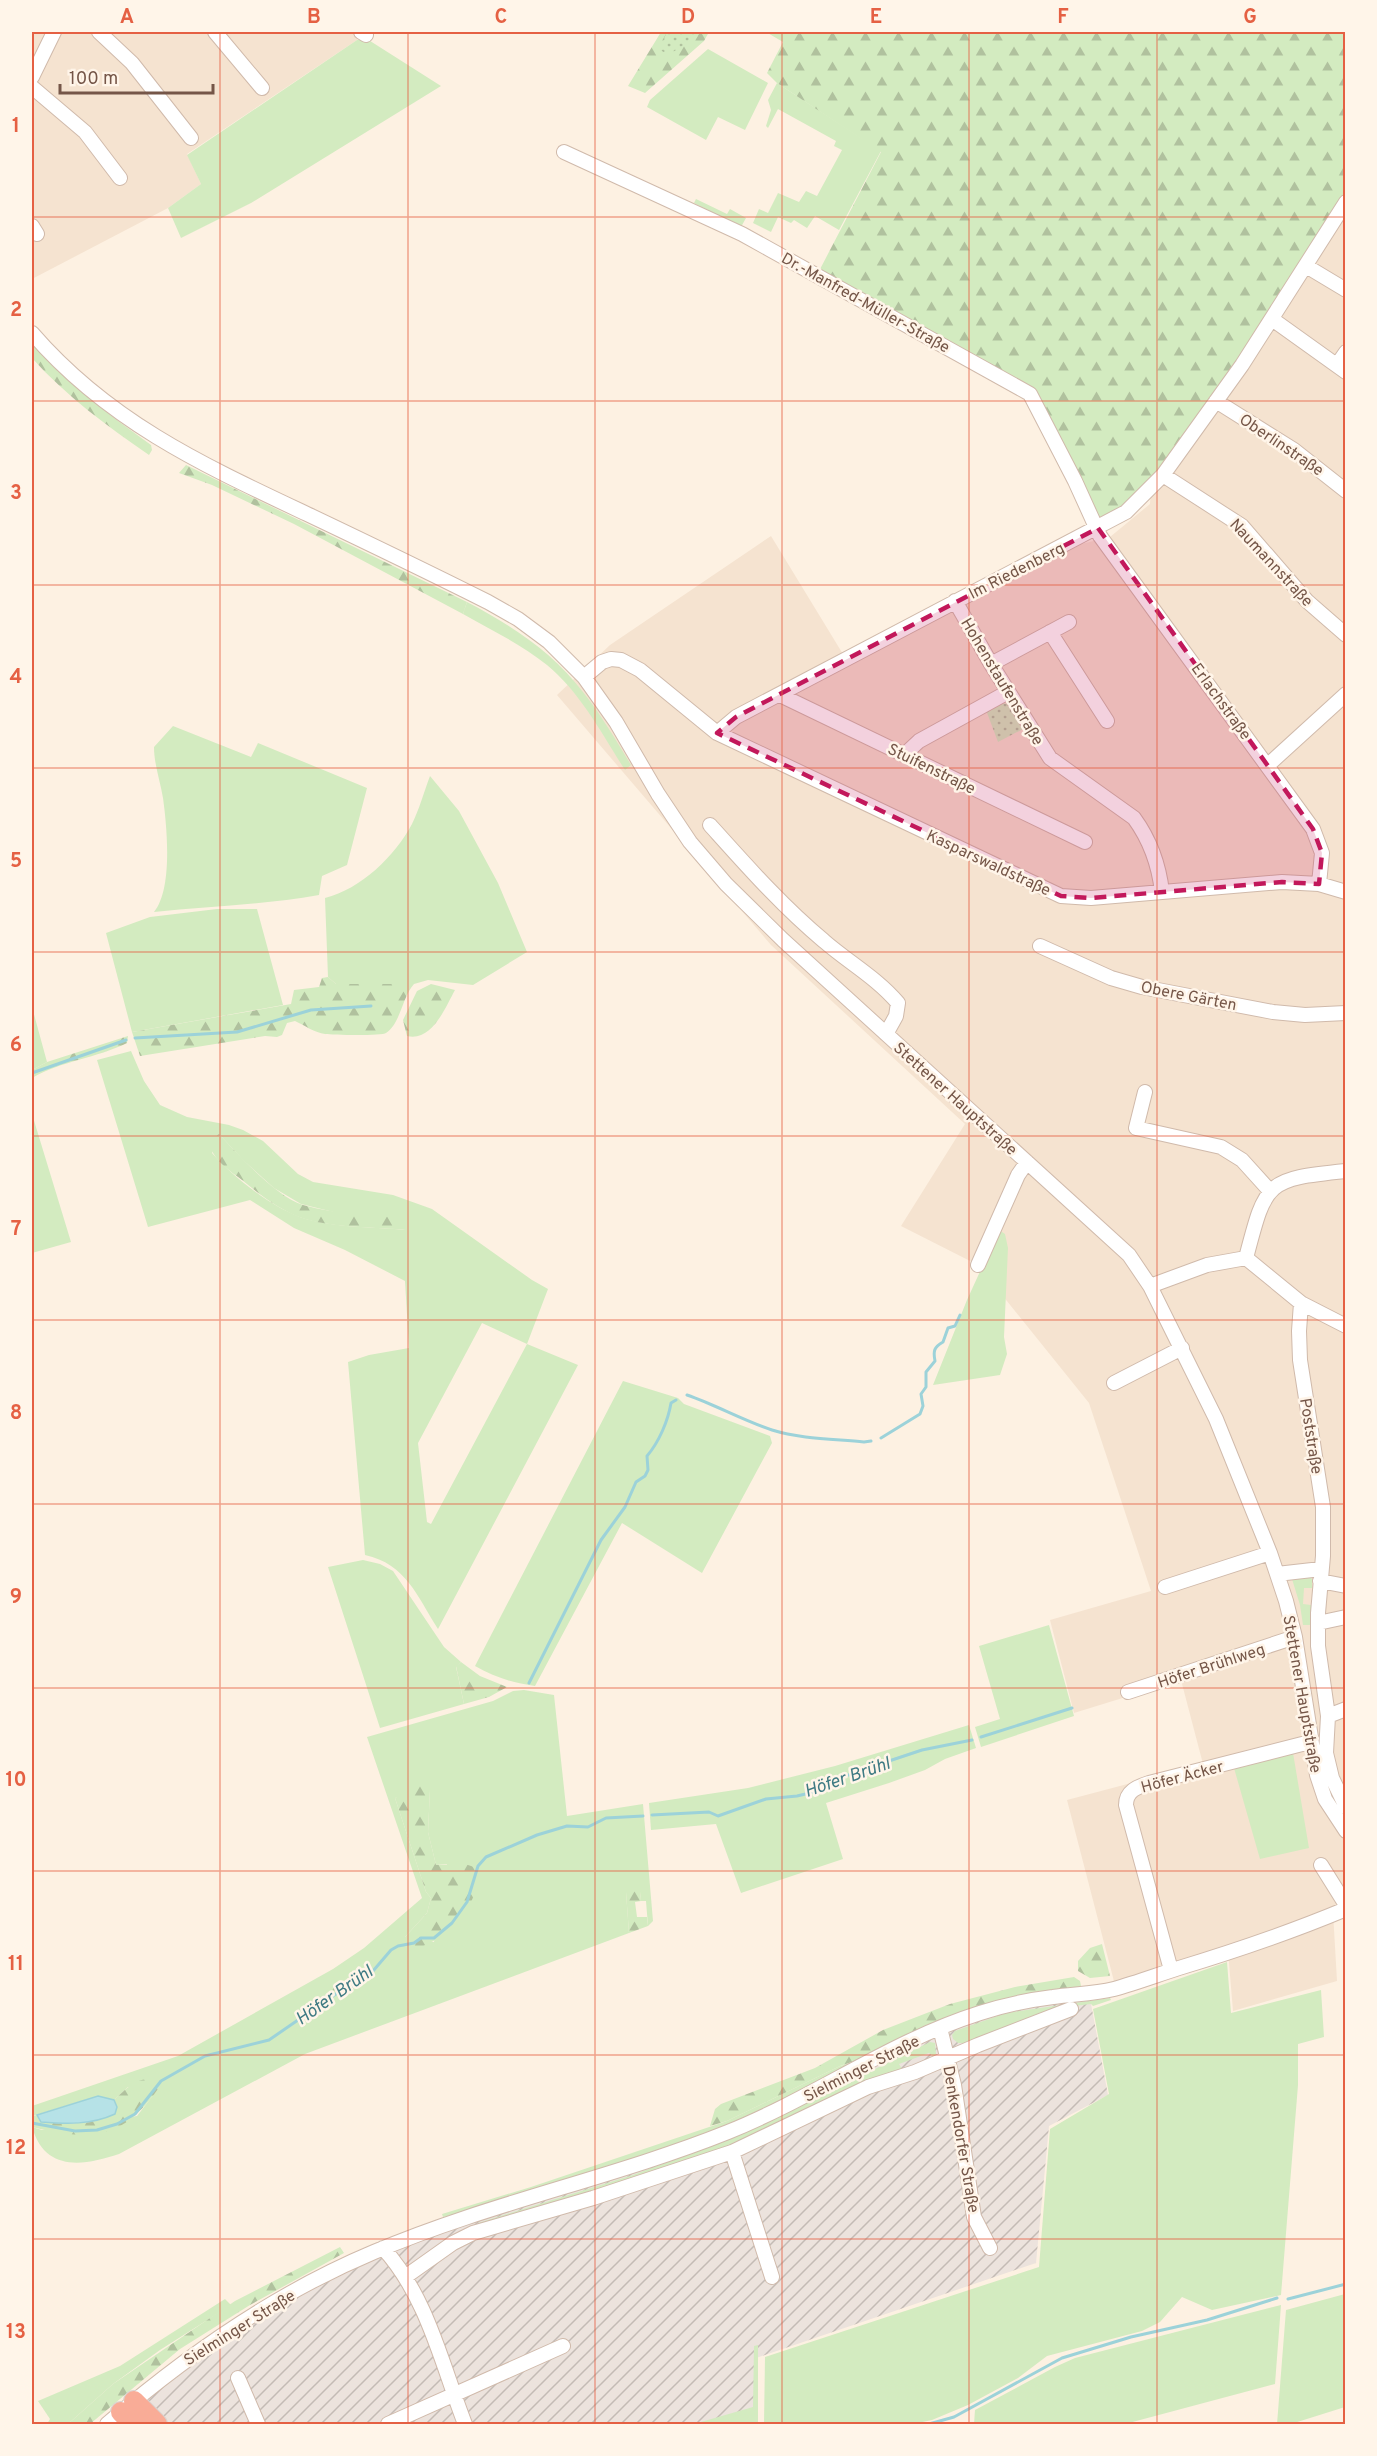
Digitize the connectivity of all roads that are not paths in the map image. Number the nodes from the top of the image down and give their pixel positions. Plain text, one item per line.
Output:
1 (54, 32) edge
2 (99, 32) edge
3 (215, 32) edge
4 (32, 77) edge
5 (32, 87) edge
6 (262, 88) dead end
7 (191, 138) dead end
8 (564, 152) dead end
9 (120, 178) dead end
10 (1346, 202) edge
11 (1306, 266) junction
12 (1346, 290) edge
13 (1272, 320) junction
14 (32, 333) edge
15 (1346, 352) edge
16 (1341, 368) edge
17 (1216, 401) junction
18 (1163, 475) junction
19 (1346, 491) edge
20 (1098, 528) junction
21 (955, 601) junction
22 (1069, 622) dead end
23 (1050, 632) junction
24 (1346, 636) edge
25 (991, 664) junction
26 (584, 677) junction
27 (1008, 692) junction
28 (1346, 694) edge
29 (780, 695) junction
30 (1107, 721) dead end
31 (717, 733) junction
32 (904, 755) junction
33 (1268, 765) junction
34 (710, 825) dead end
35 (1085, 842) dead end
36 (1319, 884) junction
37 (1345, 891) edge
38 (1162, 892) junction
39 (1040, 946) dead end
40 (1346, 1013) edge
41 (886, 1034) junction
42 (1145, 1092) dead end
43 (1027, 1162) junction
44 (1346, 1171) edge
45 (1270, 1191) junction
46 (1246, 1258) junction
47 (978, 1265) dead end
48 (1150, 1286) junction
49 (1301, 1304) junction
50 (1346, 1326) edge
51 (1182, 1348) junction
52 (1114, 1383) dead end
53 (1270, 1553) junction
54 (1277, 1574) junction
55 (1321, 1575) junction
56 (1346, 1586) edge
57 (1165, 1587) dead end
58 (1346, 1617) edge
59 (1318, 1623) junction
60 (1295, 1637) junction
61 (1128, 1692) dead end
62 (1326, 1701) junction
63 (1305, 1703) junction
64 (1346, 1709) edge
65 (1328, 1716) junction
66 (1310, 1742) junction
67 (1346, 1807) edge
68 (1346, 1831) edge
69 (1321, 1865) dead end
70 (1346, 1907) edge
71 (1171, 1970) junction
72 (1071, 2009) dead end
73 (940, 2028) junction
74 (948, 2058) junction
75 (732, 2152) junction
76 (382, 2248) junction
77 (990, 2248) dead end
78 (405, 2277) junction
79 (772, 2277) dead end
80 (563, 2346) dead end
81 (238, 2378) dead end
82 (454, 2396) junction
83 (123, 2415) edge
84 (157, 2424) edge
85 (258, 2424) edge
86 (388, 2424) edge
87 (465, 2424) edge

1 - 4 street
2 - 7 street
3 - 6 street
5 - 9 street
8 - 20 street, Dr.-Manfred-Müller-Straße
10 - 11 street, Im Riedenberg
11 - 12 street
11 - 13 street, Im Riedenberg
13 - 16 street
13 - 17 street, Im Riedenberg
14 - 26 street, Stettener Hauptstraße
15 - 16 street
17 - 18 street, Im Riedenberg
17 - 19 street, Oberlinstraße
18 - 20 street, Im Riedenberg
18 - 24 street, Naumannstraße
20 - 21 street, Im Riedenberg
20 - 33 street, Erlachstraße
21 - 25 street, Hohenstaufenstraße
21 - 29 street, Im Riedenberg
22 - 23 street
23 - 25 street
23 - 30 street
25 - 27 street, Hohenstaufenstraße
26 - 31 street
26 - 41 street, Stettener Hauptstraße
27 - 32 street
27 - 38 street, Hohenstaufenstraße
28 - 33 street
29 - 31 street, Im Riedenberg
29 - 32 street, Stuifenstraße
31 - 38 street, Kasparswaldstraße
32 - 35 street, Stuifenstraße
33 - 36 street, Erlachstraße
34 - 41 street
36 - 37 street, Kasparswaldstraße
36 - 38 street, Kasparswaldstraße
39 - 40 street, Obere Gärten
41 - 43 street, Stettener Hauptstraße
42 - 45 street
43 - 47 street
43 - 48 street, Stettener Hauptstraße
44 - 45 street
45 - 46 street
46 - 48 street
46 - 49 street
48 - 51 street, Stettener Hauptstraße
49 - 50 street
49 - 55 street, Poststraße
51 - 52 street
51 - 53 street, Stettener Hauptstraße
53 - 54 street, Stettener Hauptstraße
53 - 57 street
54 - 55 street
54 - 60 street, Stettener Hauptstraße
55 - 56 street
55 - 59 street, Poststraße
58 - 59 street
59 - 62 street, Poststraße
60 - 61 street, Höfer Brühlweg
60 - 63 street, Stettener Hauptstraße
62 - 63 street
62 - 65 street, Stettener Hauptstraße
63 - 66 street, Stettener Hauptstraße
64 - 65 street
65 - 67 street, Stettener Hauptstraße
66 - 68 street, Stettener Hauptstraße
66 - 71 street, Höfer Äcker
69 - 70 street
70 - 71 street, Sielminger Straße
71 - 73 street, Sielminger Straße
72 - 74 street, Sielminger Straße
73 - 74 street, Denkendorfer Straße
73 - 76 street, Sielminger Straße
74 - 75 street, Sielminger Straße
74 - 77 street, Denkendorfer Straße
75 - 78 street, Sielminger Straße
75 - 79 street
76 - 78 street
76 - 83 street, Sielminger Straße
78 - 82 street
80 - 82 street
81 - 85 street
82 - 86 street
82 - 87 street
83 - 84 highway

